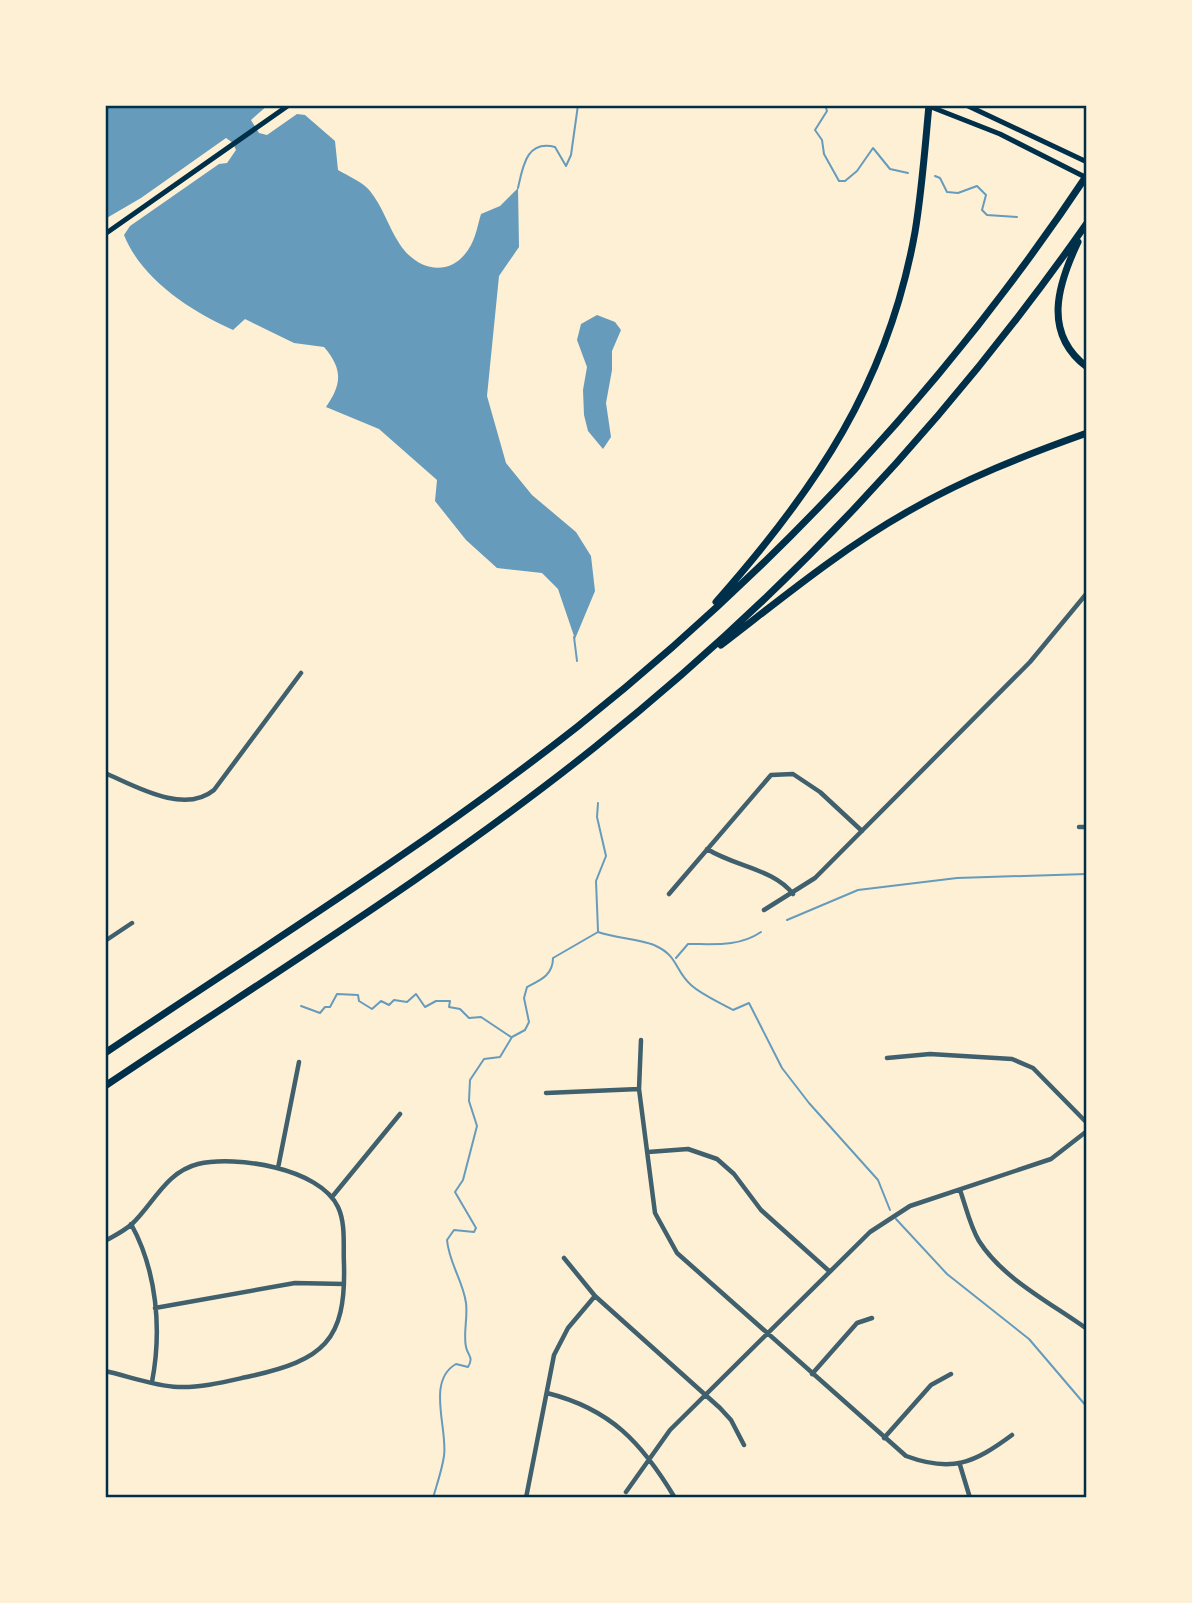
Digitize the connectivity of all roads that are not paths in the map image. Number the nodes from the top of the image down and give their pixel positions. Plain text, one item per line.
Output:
1 (289, 105) edge
2 (928, 105) edge
3 (966, 105) edge
4 (1087, 162) edge
5 (1087, 177) edge
6 (1087, 223) edge
7 (105, 234) edge
8 (1087, 367) edge
9 (1087, 433) edge
10 (1087, 593) edge
11 (690, 631) junction
12 (301, 673) dead end
13 (671, 684) junction
14 (105, 773) edge
15 (1079, 827) dead end
16 (1087, 827) edge
17 (862, 831) junction
18 (707, 849) junction
19 (669, 894) dead end
20 (793, 894) junction
21 (764, 910) dead end
22 (132, 923) dead end
23 (105, 941) edge
24 (641, 1040) dead end
25 (105, 1053) edge
26 (887, 1058) dead end
27 (299, 1062) dead end
28 (105, 1086) edge
29 (639, 1089) junction
30 (546, 1093) dead end
31 (400, 1114) dead end
32 (1087, 1123) edge
33 (1087, 1131) edge
34 (648, 1152) junction
35 (278, 1168) junction
36 (960, 1190) junction
37 (332, 1196) junction
38 (131, 1224) junction
39 (105, 1241) edge
40 (564, 1258) dead end
41 (829, 1271) junction
42 (344, 1284) junction
43 (595, 1296) junction
44 (155, 1308) junction
45 (872, 1318) dead end
46 (1087, 1329) edge
47 (766, 1333) junction
48 (105, 1371) edge
49 (812, 1374) junction
50 (951, 1374) dead end
51 (152, 1382) junction
52 (547, 1393) junction
53 (706, 1395) junction
54 (1012, 1435) dead end
55 (884, 1438) junction
56 (744, 1445) dead end
57 (649, 1458) junction
58 (960, 1465) junction
59 (626, 1492) dead end
60 (526, 1498) edge
61 (675, 1498) edge
62 (970, 1498) edge

1 - 7 main road
2 - 5 main road
2 - 11 highway
3 - 4 main road
5 - 11 highway
6 - 8 highway
6 - 13 highway
9 - 13 highway
10 - 17 street
11 - 25 highway
12 - 14 street
13 - 28 highway
15 - 16 street
17 - 18 street
17 - 20 street
18 - 19 street
18 - 20 street
20 - 21 street
22 - 23 street
24 - 29 street
26 - 32 street
27 - 35 street
29 - 30 street
29 - 34 street
31 - 37 street
33 - 36 street
34 - 41 street
34 - 47 street
35 - 37 street
35 - 38 street
36 - 41 street
36 - 46 street
37 - 42 street
38 - 39 street
38 - 44 street
40 - 43 street
41 - 47 street
42 - 44 street
42 - 51 street
43 - 52 street
43 - 53 street
44 - 51 street
45 - 49 street
47 - 49 street
47 - 53 street
48 - 51 street
49 - 55 street
50 - 55 street
52 - 57 street
52 - 60 street
53 - 56 street
53 - 57 street
54 - 58 street
55 - 58 street
57 - 59 street
57 - 61 street
58 - 62 street

